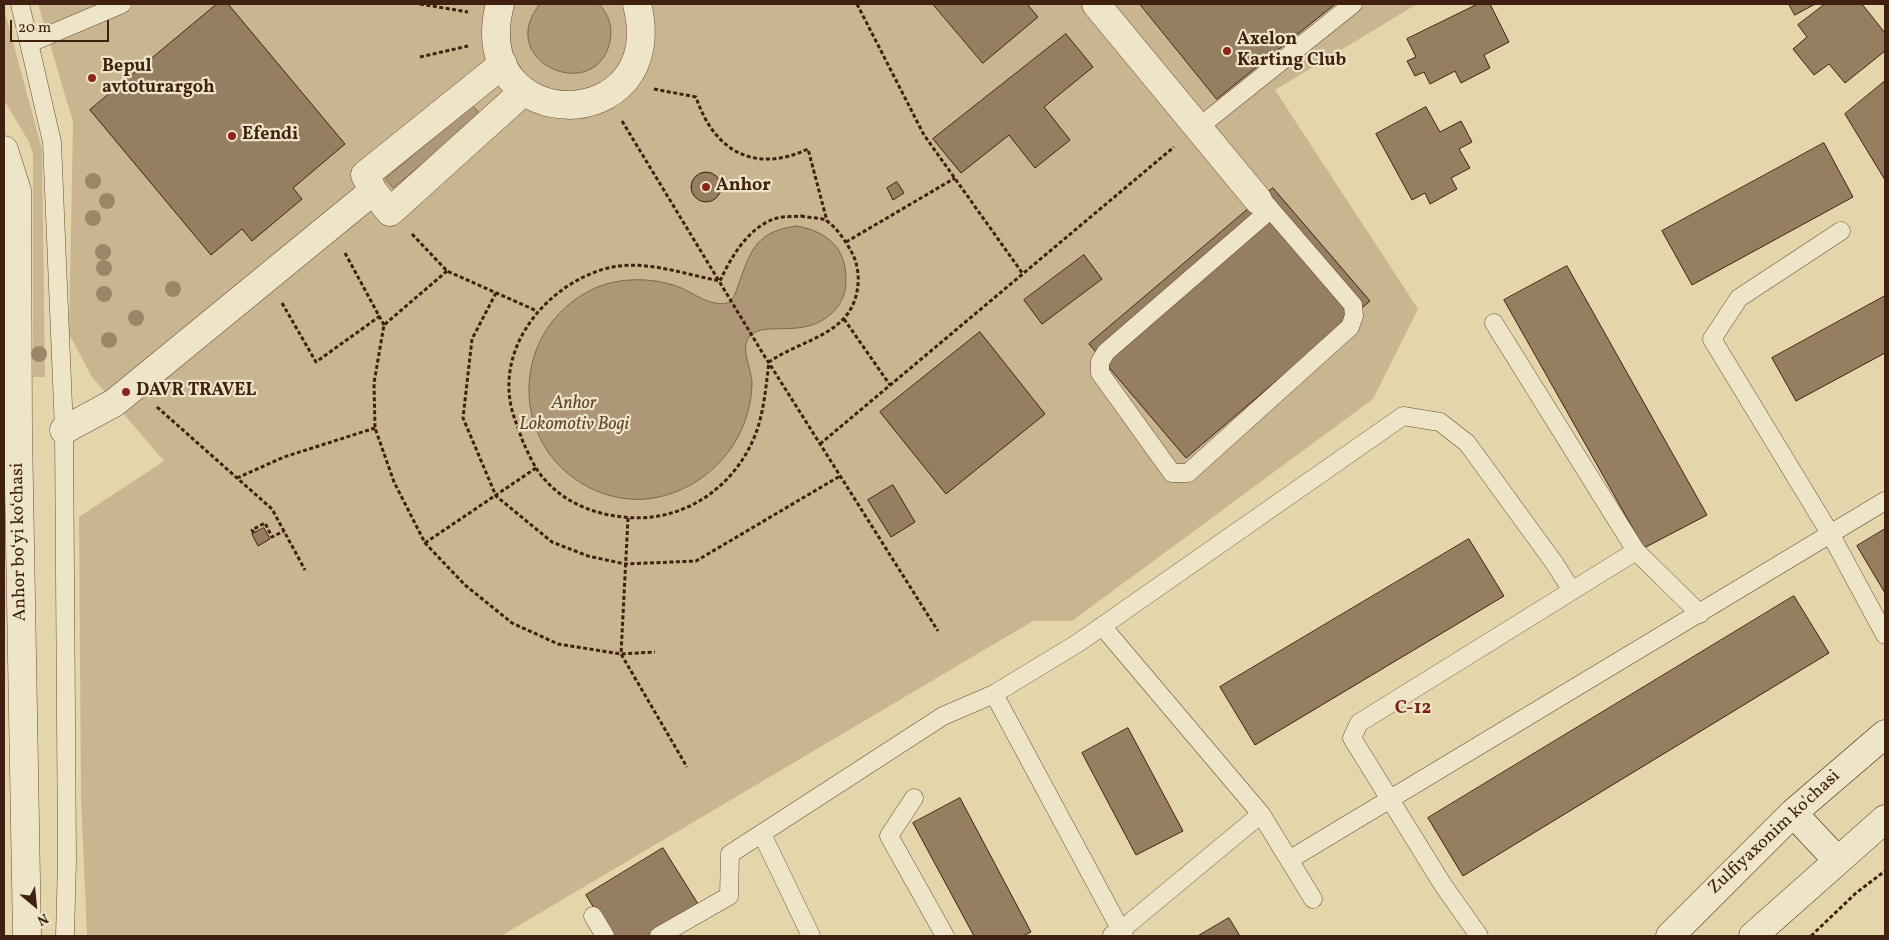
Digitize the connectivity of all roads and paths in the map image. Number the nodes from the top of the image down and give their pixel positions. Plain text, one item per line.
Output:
1 (20, 4) edge
2 (122, 4) edge
3 (420, 4) edge
4 (637, 4) edge
5 (856, 4) edge
6 (1096, 4) edge
7 (1353, 4) edge
8 (92, 10) edge
9 (499, 31) edge
10 (30, 43) junction
11 (420, 57) dead end
12 (614, 89) junction
13 (524, 91) junction
14 (1201, 126) junction
15 (4, 150) edge
16 (954, 178) junction
17 (10, 185) edge
18 (382, 202) junction
19 (1264, 205) junction
20 (827, 221) junction
21 (330, 226) junction
22 (1841, 231) dead end
23 (846, 242) junction
24 (447, 271) junction
25 (1023, 274) junction
26 (268, 278) junction
27 (720, 282) junction
28 (496, 293) junction
29 (537, 311) junction
30 (380, 316) junction
31 (844, 319) junction
32 (1494, 323) dead end
33 (384, 325) junction
34 (769, 362) junction
35 (138, 383) junction
36 (890, 385) junction
37 (375, 428) junction
38 (64, 430) junction
39 (820, 444) junction
40 (536, 468) junction
41 (840, 476) junction
42 (237, 478) junction
43 (496, 496) junction
44 (1885, 501) edge
45 (628, 518) junction
46 (284, 531) junction
47 (254, 533) dead end
48 (1831, 535) junction
49 (425, 543) junction
50 (1636, 550) junction
51 (625, 564) junction
52 (305, 570) dead end
53 (1572, 591) junction
54 (1700, 614) junction
55 (1102, 626) junction
56 (938, 631) dead end
57 (1885, 635) edge
58 (655, 652) dead end
59 (621, 654) junction
60 (994, 694) junction
61 (1885, 734) edge
62 (687, 767) dead end
63 (914, 798) dead end
64 (1388, 800) junction
65 (1793, 813) junction
66 (1261, 814) junction
67 (1885, 819) edge
68 (762, 834) junction
69 (1288, 860) junction
70 (1837, 860) junction
71 (1885, 871) edge
72 (1313, 899) dead end
73 (593, 916) dead end
74 (1118, 934) edge
75 (27, 936) edge
76 (65, 936) edge
77 (605, 936) edge
78 (658, 936) edge
79 (811, 936) edge
80 (945, 936) edge
81 (1479, 936) edge
82 (1670, 936) edge
83 (1753, 936) edge
84 (1811, 936) edge

1 - 10 lane
2 - 8 lane
3 - 9 path
4 - 12 street
5 - 16 path
6 - 14 street
7 - 14 lane
8 - 10 lane
9 - 11 path
9 - 13 street
9 - 18 street
10 - 38 lane
12 - 13 street
12 - 20 path
12 - 27 path
13 - 18 street
14 - 19 street
14 - 25 path
15 - 17 street, Anhor boʻyi koʻchasi
16 - 23 path
16 - 25 path
17 - 75 street, Anhor boʻyi koʻchasi
18 - 21 street
18 - 24 path
19 - 19 lane
20 - 23 path
20 - 27 path
21 - 26 street
21 - 30 path
22 - 48 lane
23 - 31 path
24 - 28 path
24 - 33 path
25 - 36 path
26 - 30 path
26 - 35 street
27 - 29 path
27 - 34 path
28 - 29 path
28 - 43 path
29 - 40 path
30 - 33 path
31 - 34 path
31 - 36 path
32 - 50 lane
33 - 37 path
34 - 39 path
34 - 45 path
35 - 38 street
35 - 42 path
36 - 39 path
37 - 42 path
37 - 49 path
38 - 76 lane
39 - 41 path
40 - 43 path
40 - 45 path
41 - 51 path
41 - 56 path
42 - 46 path
43 - 49 path
43 - 51 path
44 - 48 lane
45 - 51 path
46 - 47 path
46 - 52 path
48 - 54 lane
48 - 57 lane
49 - 59 path
50 - 53 lane
50 - 54 lane
51 - 59 path
53 - 55 lane
53 - 64 lane
54 - 64 lane
55 - 60 lane
55 - 66 lane
58 - 59 path
59 - 62 path
60 - 68 lane
60 - 74 lane
61 - 65 street, Zulfiyaxonim ko'chasi
63 - 80 lane
64 - 69 lane
64 - 81 lane
65 - 70 street
65 - 82 street, Zulfiyaxonim ko'chasi
66 - 69 lane
66 - 74 lane
67 - 70 street
68 - 78 lane
68 - 79 lane
69 - 72 lane
70 - 83 street
71 - 84 path
73 - 77 lane

